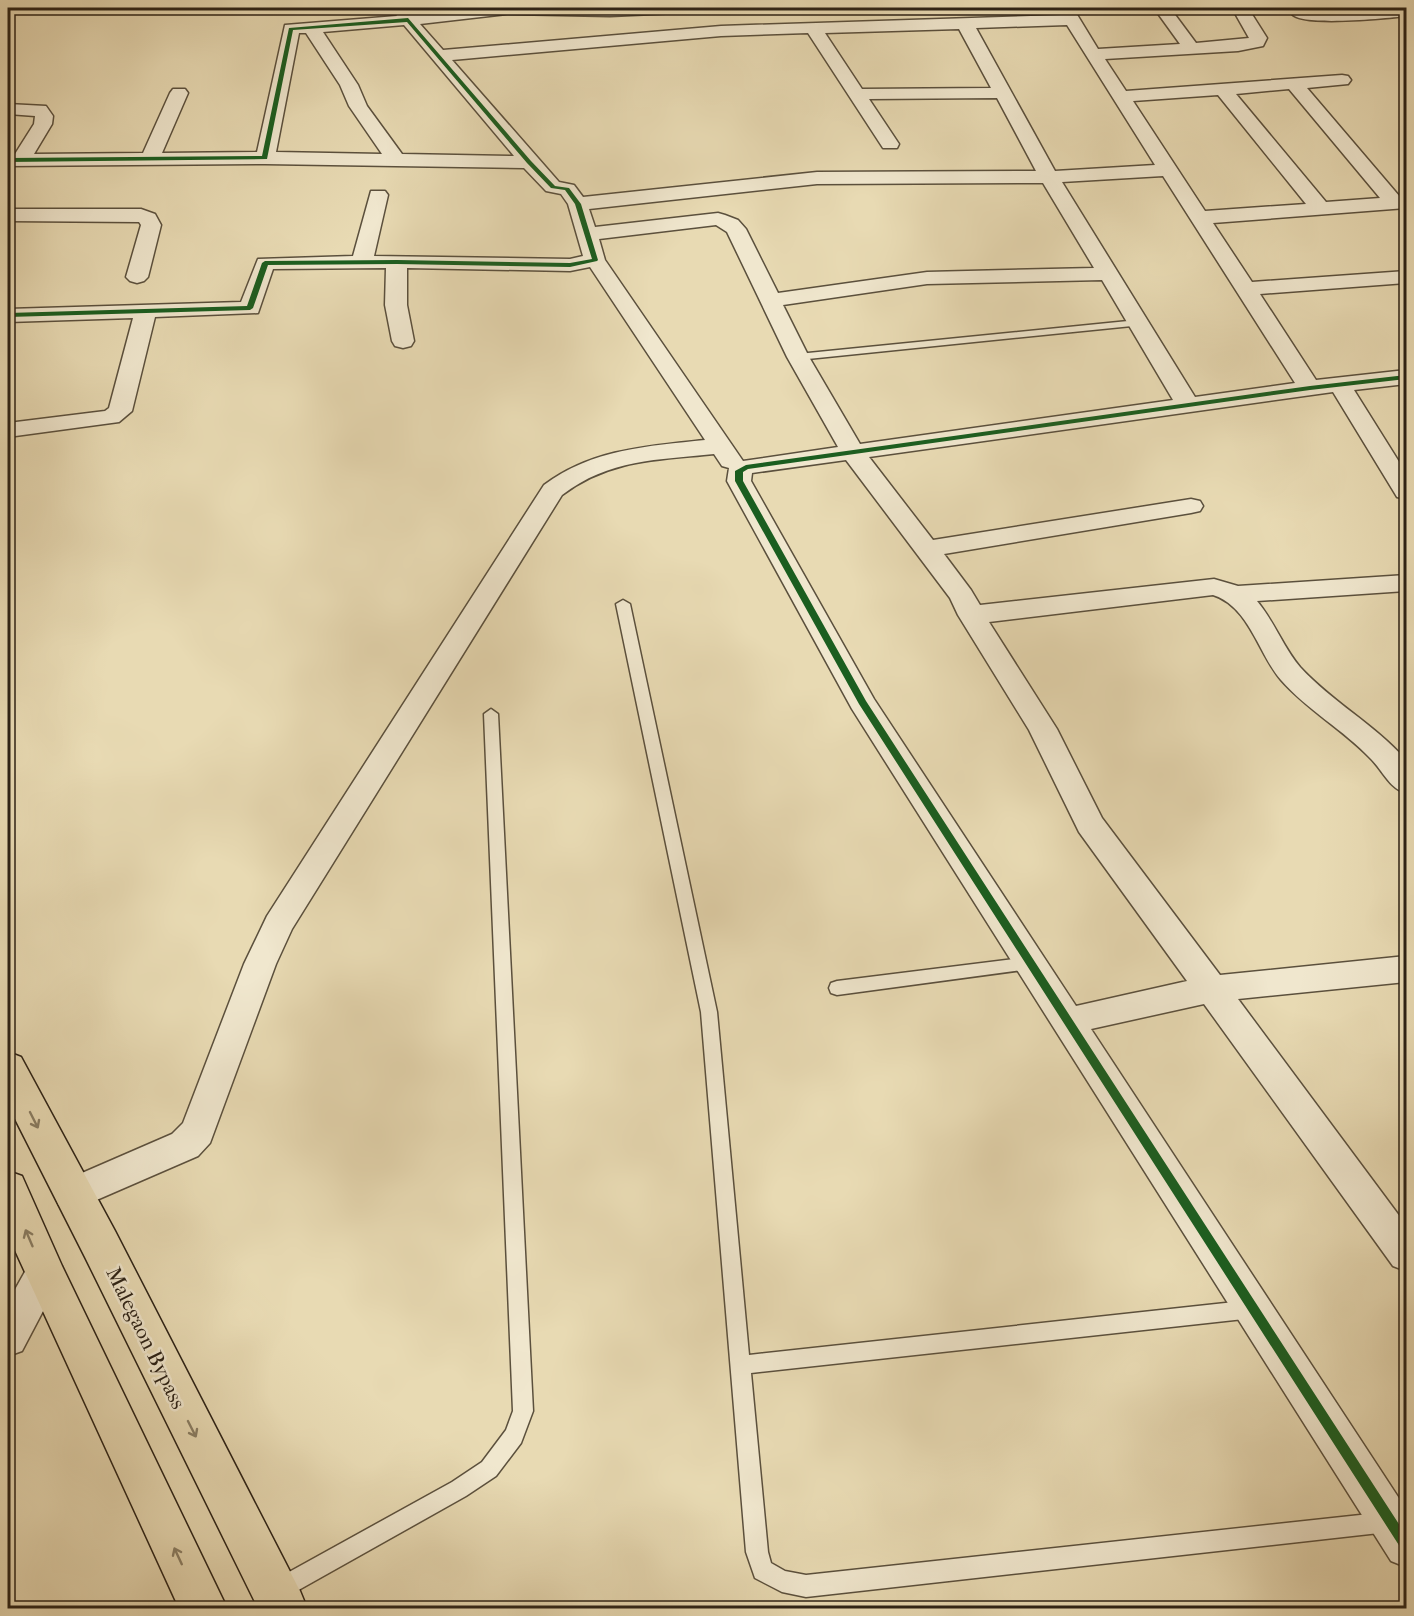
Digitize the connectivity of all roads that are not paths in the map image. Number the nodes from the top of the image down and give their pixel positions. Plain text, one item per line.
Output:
1 (677, 8) edge
2 (1162, 8) edge
3 (1240, 8) edge
4 (610, 9) edge
5 (1407, 11) edge
6 (1349, 12) edge
7 (404, 14) edge
8 (1069, 14) edge
9 (1300, 14) dead end
10 (965, 24) junction
11 (310, 27) junction
12 (813, 28) junction
13 (1192, 49) junction
14 (1093, 54) junction
15 (439, 56) junction
16 (1342, 80) dead end
17 (1294, 84) junction
18 (1223, 89) junction
19 (179, 93) dead end
20 (1003, 93) junction
21 (857, 94) junction
22 (1121, 97) junction
23 (8, 109) edge
24 (890, 144) dead end
25 (265, 158) junction
26 (14, 160) edge
27 (150, 160) junction
28 (396, 160) junction
29 (529, 162) junction
30 (1168, 170) junction
31 (1049, 177) junction
32 (378, 195) dead end
33 (1401, 202) edge
34 (578, 204) junction
35 (1320, 208) junction
36 (8, 215) edge
37 (1199, 218) junction
38 (591, 247) junction
39 (362, 262) junction
40 (397, 262) junction
41 (1108, 274) junction
42 (137, 277) dead end
43 (1407, 277) edge
44 (1246, 289) junction
45 (771, 300) junction
46 (147, 310) junction
47 (8, 315) edge
48 (1138, 323) junction
49 (403, 341) dead end
50 (798, 357) junction
51 (1407, 377) edge
52 (1340, 385) junction
53 (1310, 388) junction
54 (1188, 405) junction
55 (8, 430) edge
56 (720, 446) junction
57 (854, 454) junction
58 (740, 471) junction
59 (1407, 492) edge
60 (1191, 506) dead end
61 (928, 549) junction
62 (1407, 583) edge
63 (1236, 594) junction
64 (623, 604) dead end
65 (971, 615) junction
66 (491, 714) dead end
67 (1398, 758) edge
68 (1407, 783) edge
69 (1030, 963) junction
70 (1407, 969) edge
71 (837, 988) dead end
72 (1212, 988) junction
73 (1067, 1021) junction
74 (8, 1068) edge
75 (8, 1188) edge
76 (72, 1194) junction
77 (1407, 1254) edge
78 (44, 1273) junction
79 (1253, 1308) junction
80 (8, 1338) edge
81 (740, 1365) junction
82 (1399, 1534) edge
83 (279, 1601) edge
84 (203, 1608) edge

1 - 4 street
2 - 13 street
3 - 13 street
4 - 7 street
5 - 6 street
6 - 9 street
7 - 11 street
7 - 15 street
8 - 10 street
8 - 14 street
10 - 12 street
10 - 20 street
11 - 25 street
11 - 28 street
12 - 15 street
12 - 21 street
13 - 14 street
14 - 22 street
15 - 29 street
16 - 17 street
17 - 18 street
17 - 33 street
18 - 22 street
18 - 35 street
19 - 27 street
20 - 21 street
20 - 31 street
21 - 24 street
22 - 30 street
23 - 26 street
25 - 27 street
25 - 28 street
26 - 27 street
28 - 29 street
29 - 34 street
30 - 31 street
30 - 37 street
31 - 34 street
31 - 41 street
32 - 39 street
33 - 35 street
34 - 38 street
35 - 37 street
36 - 42 street
37 - 44 street
38 - 40 street
38 - 45 street
38 - 56 street
39 - 40 street
39 - 46 street
40 - 49 street
41 - 45 street
41 - 48 street
43 - 44 street
44 - 53 street
45 - 50 street
46 - 47 street
46 - 55 street
48 - 50 lane
48 - 54 street
50 - 57 street
51 - 52 street
52 - 53 street
52 - 59 street
53 - 54 street
54 - 57 street
56 - 58 street
56 - 76 street
57 - 58 street
57 - 61 street
58 - 69 street
60 - 61 street
61 - 65 street
62 - 63 street
63 - 65 street
63 - 67 street
64 - 81 lane
65 - 72 street
66 - 83 lane
67 - 68 street
69 - 71 lane
69 - 73 street
70 - 72 street
72 - 73 street
72 - 77 street
73 - 79 street
74 -> 76 highway, Malegaon Bypass
78 -> 75 highway
76 -> 83 highway, Malegaon Bypass
78 - 80 street
84 -> 78 highway
79 - 81 lane
79 - 82 street
81 - 82 lane

